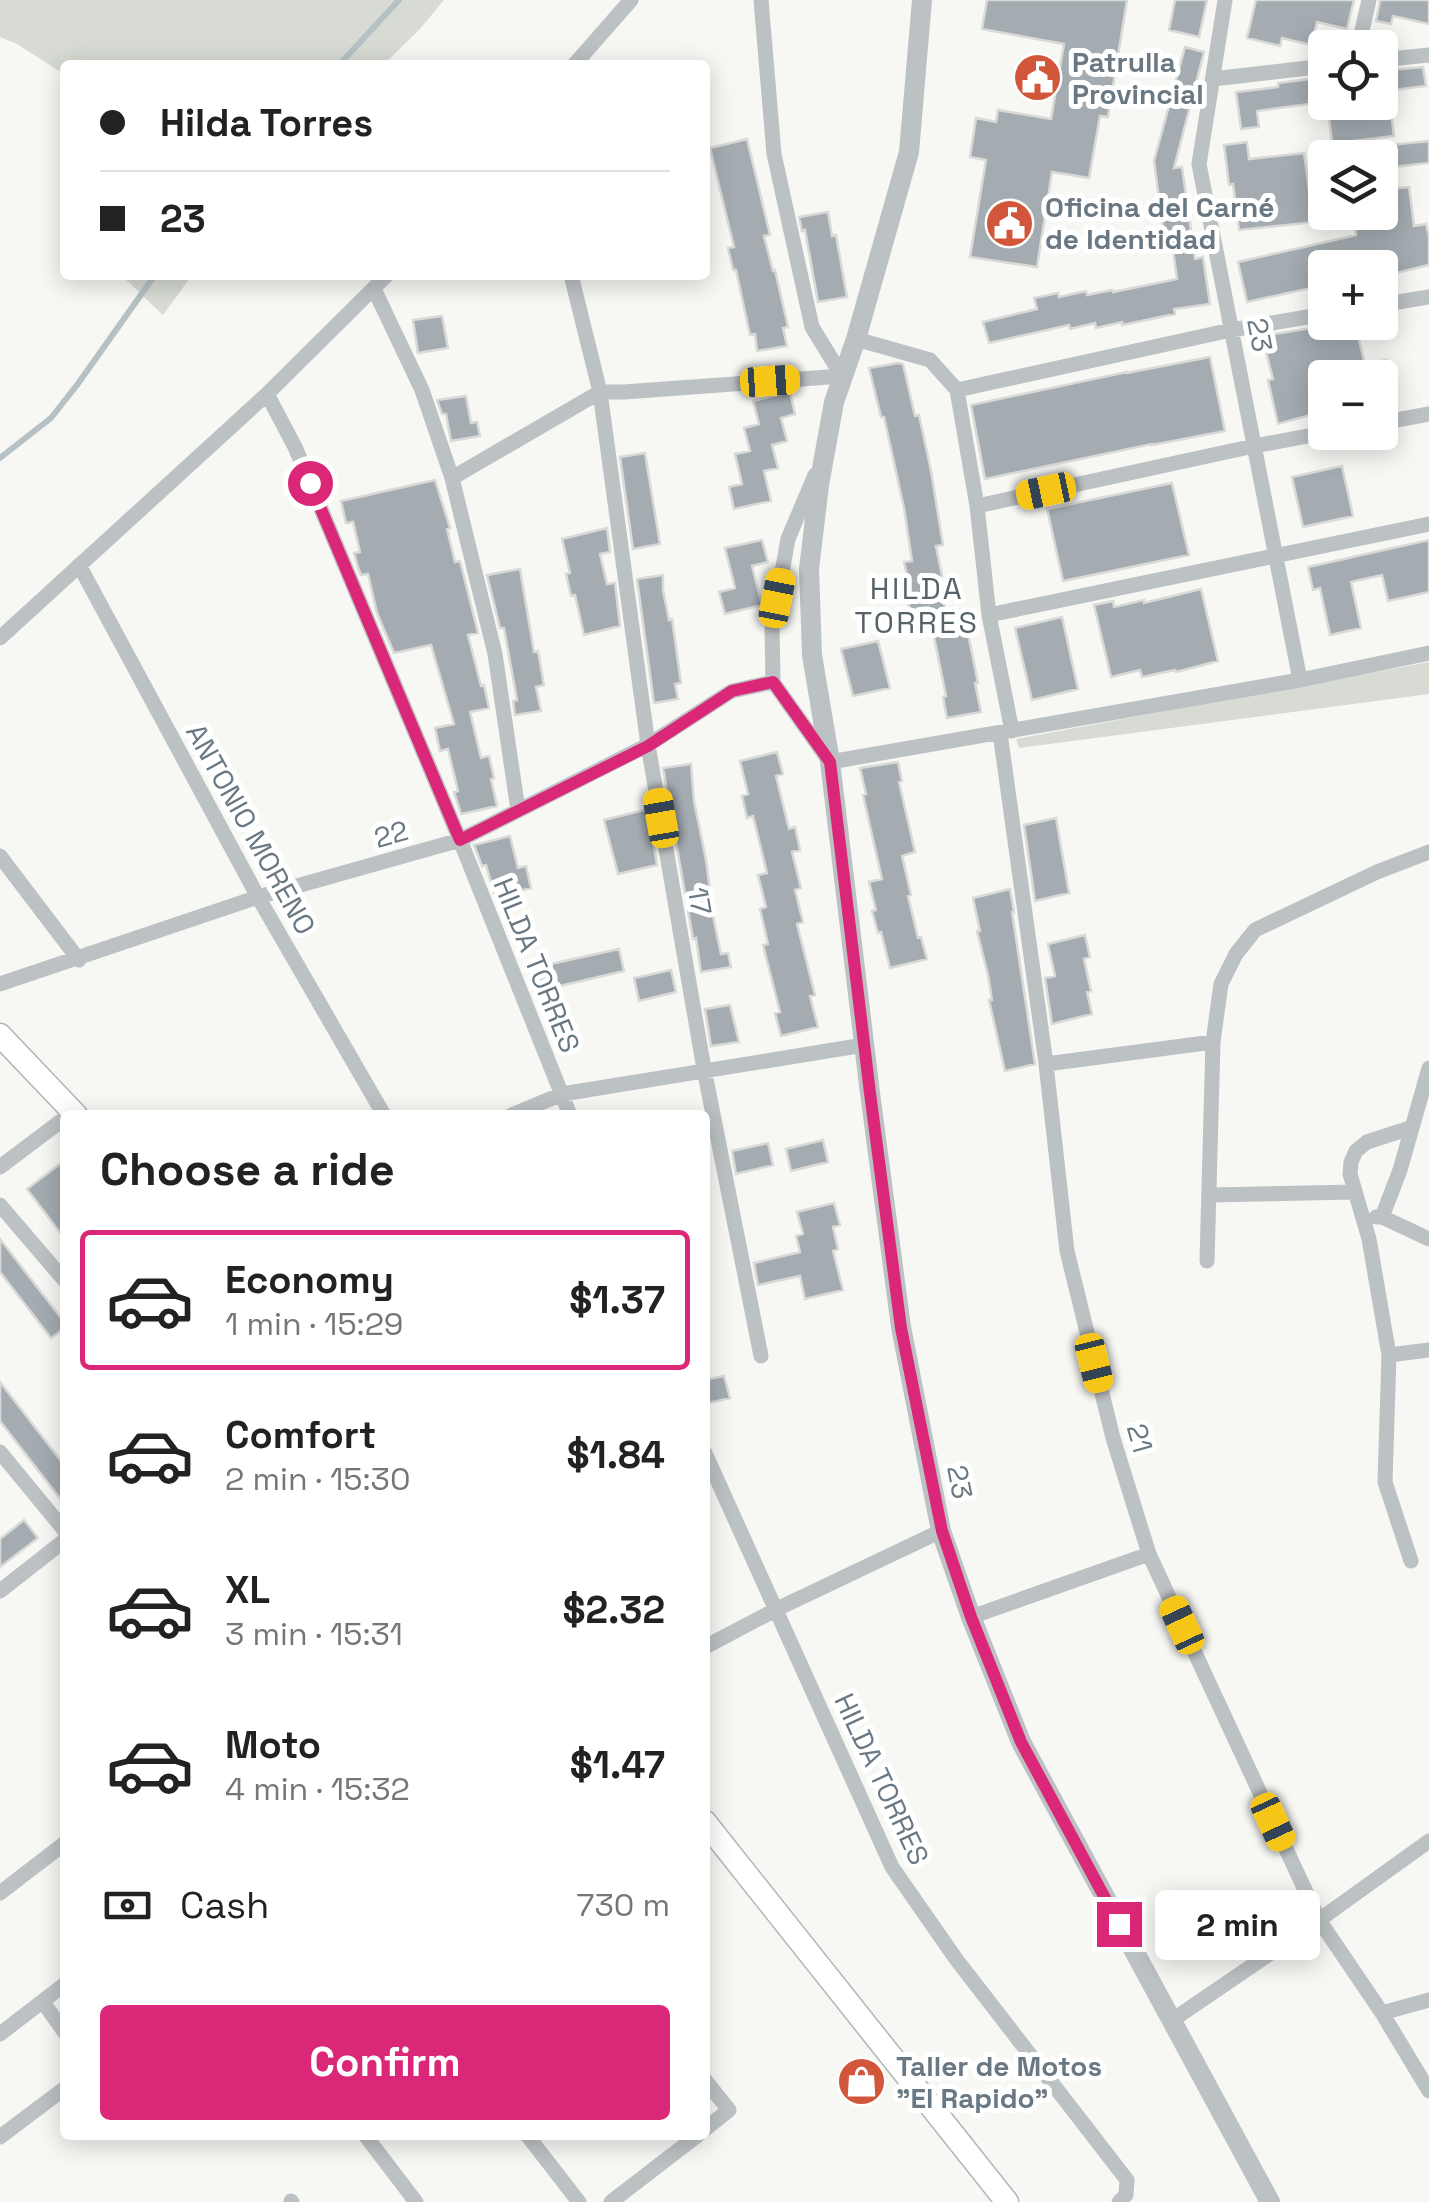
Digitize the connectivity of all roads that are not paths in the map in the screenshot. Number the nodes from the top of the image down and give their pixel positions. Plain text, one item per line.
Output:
1 (631, 0) edge
2 (761, 0) edge
3 (922, 0) edge
4 (1226, 0) edge
5 (1369, 0) edge
6 (1362, 30) edge
7 (1429, 55) edge
8 (1398, 58) edge
9 (578, 60) edge
10 (1308, 68) edge
11 (1212, 79) junction
12 (382, 280) edge
13 (572, 280) edge
14 (374, 289) junction
15 (1429, 296) edge
16 (1398, 302) edge
17 (1308, 317) edge
18 (1231, 330) junction
19 (856, 339) junction
20 (842, 376) junction
21 (957, 390) junction
22 (600, 392) junction
23 (267, 394) junction
24 (1429, 414) edge
25 (1398, 420) edge
26 (1308, 436) edge
27 (1254, 446) junction
28 (826, 448) junction
29 (452, 478) junction
30 (977, 506) junction
31 (1429, 524) edge
32 (1276, 556) junction
33 (79, 565) junction
34 (989, 615) junction
35 (0, 638) edge
36 (1429, 653) edge
37 (1405, 658) junction
38 (1429, 668) edge
39 (1300, 680) junction
40 (773, 682) junction
41 (1006, 732) junction
42 (648, 746) junction
43 (830, 762) junction
44 (518, 810) junction
45 (460, 840) junction
46 (1429, 852) edge
47 (0, 856) edge
48 (258, 897) junction
49 (79, 960) junction
50 (0, 984) edge
51 (0, 1035) edge
52 (1212, 1042) junction
53 (864, 1045) junction
54 (1046, 1064) junction
55 (1429, 1068) edge
56 (704, 1070) junction
57 (562, 1094) junction
58 (66, 1110) edge
59 (381, 1110) edge
60 (524, 1110) edge
61 (568, 1110) edge
62 (60, 1122) edge
63 (1410, 1128) junction
64 (0, 1167) edge
65 (1356, 1192) junction
66 (1210, 1195) junction
67 (0, 1204) edge
68 (1362, 1217) junction
69 (1382, 1217) junction
70 (1429, 1239) edge
71 (1208, 1261) dead end
72 (60, 1275) edge
73 (1429, 1350) edge
74 (1389, 1355) junction
75 (761, 1356) dead end
76 (0, 1452) edge
77 (710, 1464) edge
78 (60, 1526) edge
79 (942, 1531) junction
80 (60, 1544) edge
81 (1149, 1554) junction
82 (1411, 1561) dead end
83 (0, 1591) edge
84 (777, 1609) junction
85 (971, 1617) junction
86 (710, 1644) edge
87 (710, 1828) edge
88 (1429, 1841) edge
89 (60, 1847) edge
90 (0, 1892) edge
91 (1319, 1920) junction
92 (60, 1988) edge
93 (1429, 2000) edge
94 (43, 2002) junction
95 (1382, 2013) junction
96 (1171, 2021) junction
97 (60, 2026) edge
98 (0, 2034) edge
99 (710, 2086) edge
100 (1429, 2091) edge
101 (60, 2092) edge
102 (710, 2125) edge
103 (0, 2137) edge
104 (369, 2140) edge
105 (531, 2140) edge
106 (692, 2140) edge
107 (1122, 2198) edge
108 (416, 2202) edge
109 (578, 2202) edge
110 (611, 2202) edge
111 (1007, 2202) edge
112 (1270, 2202) edge

1 - 9 street
2 - 20 street
3 - 19 street, 23
4 - 11 street, 23
5 - 6 street
7 - 8 street
10 - 11 street
11 - 18 street, 23
12 - 14 street
13 - 22 street, 17
14 - 23 street
14 - 29 street
15 - 16 street
17 - 18 street
18 - 21 street
18 - 27 street, 23
19 - 20 street, 23
19 - 21 street
20 - 22 street
20 - 28 street, 23
21 - 30 street, 21
22 - 29 street
22 - 42 street, 17
23 - 33 street
23 - 45 street, HILDA TORRES
24 - 25 street
26 - 27 street
27 - 30 street
27 - 32 street, 23
28 - 40 street, 23
28 - 43 street, 23
29 - 44 street
30 - 34 street, 21
31 - 32 street
32 - 34 street
32 - 39 street, 23
33 - 35 street
33 - 48 street, ANTONIO MORENO
34 - 41 street, 21
36 - 37 street
37 - 38 street
37 - 39 street
39 - 41 street
40 - 42 street, 22
40 - 43 street, 23
41 - 43 street
41 - 54 street, 21
42 - 44 street, 22
42 - 56 street, 17
43 - 53 street, 23
44 - 45 street, 22
45 - 48 street, 22
45 - 57 street, HILDA TORRES
46 - 52 street
47 - 49 street
48 - 49 street, 22
48 - 59 street, ANTONIO MORENO
49 - 50 street, 22
51 - 58 main road
52 - 54 street
52 - 66 street
53 - 56 street
53 - 79 street, 23
54 - 81 street, 21
55 - 63 street
56 - 57 street
56 - 75 street, 17
57 - 60 street
57 - 61 street, HILDA TORRES
62 - 64 street
63 - 65 street
63 - 69 street
65 - 66 street
65 - 68 street
66 - 71 street
67 - 72 street
68 - 69 street
68 - 74 street
69 - 70 street
73 - 74 street
74 - 82 street
76 - 78 street
77 - 84 street, HILDA TORRES
79 - 84 street
79 - 85 street, 23
80 - 83 street
81 - 85 street
81 - 91 street, 21
84 - 86 street
84 - 107 street, HILDA TORRES
85 - 96 street, 23
87 - 111 main road
88 - 91 street
89 - 90 street
91 - 95 street, 21
91 - 96 street
92 - 94 street
93 - 95 street
94 - 97 street
94 - 98 street
95 - 100 street, 21
96 - 112 street, 23
99 - 102 street
101 - 103 street
104 - 108 street
105 - 109 street
106 - 110 street

